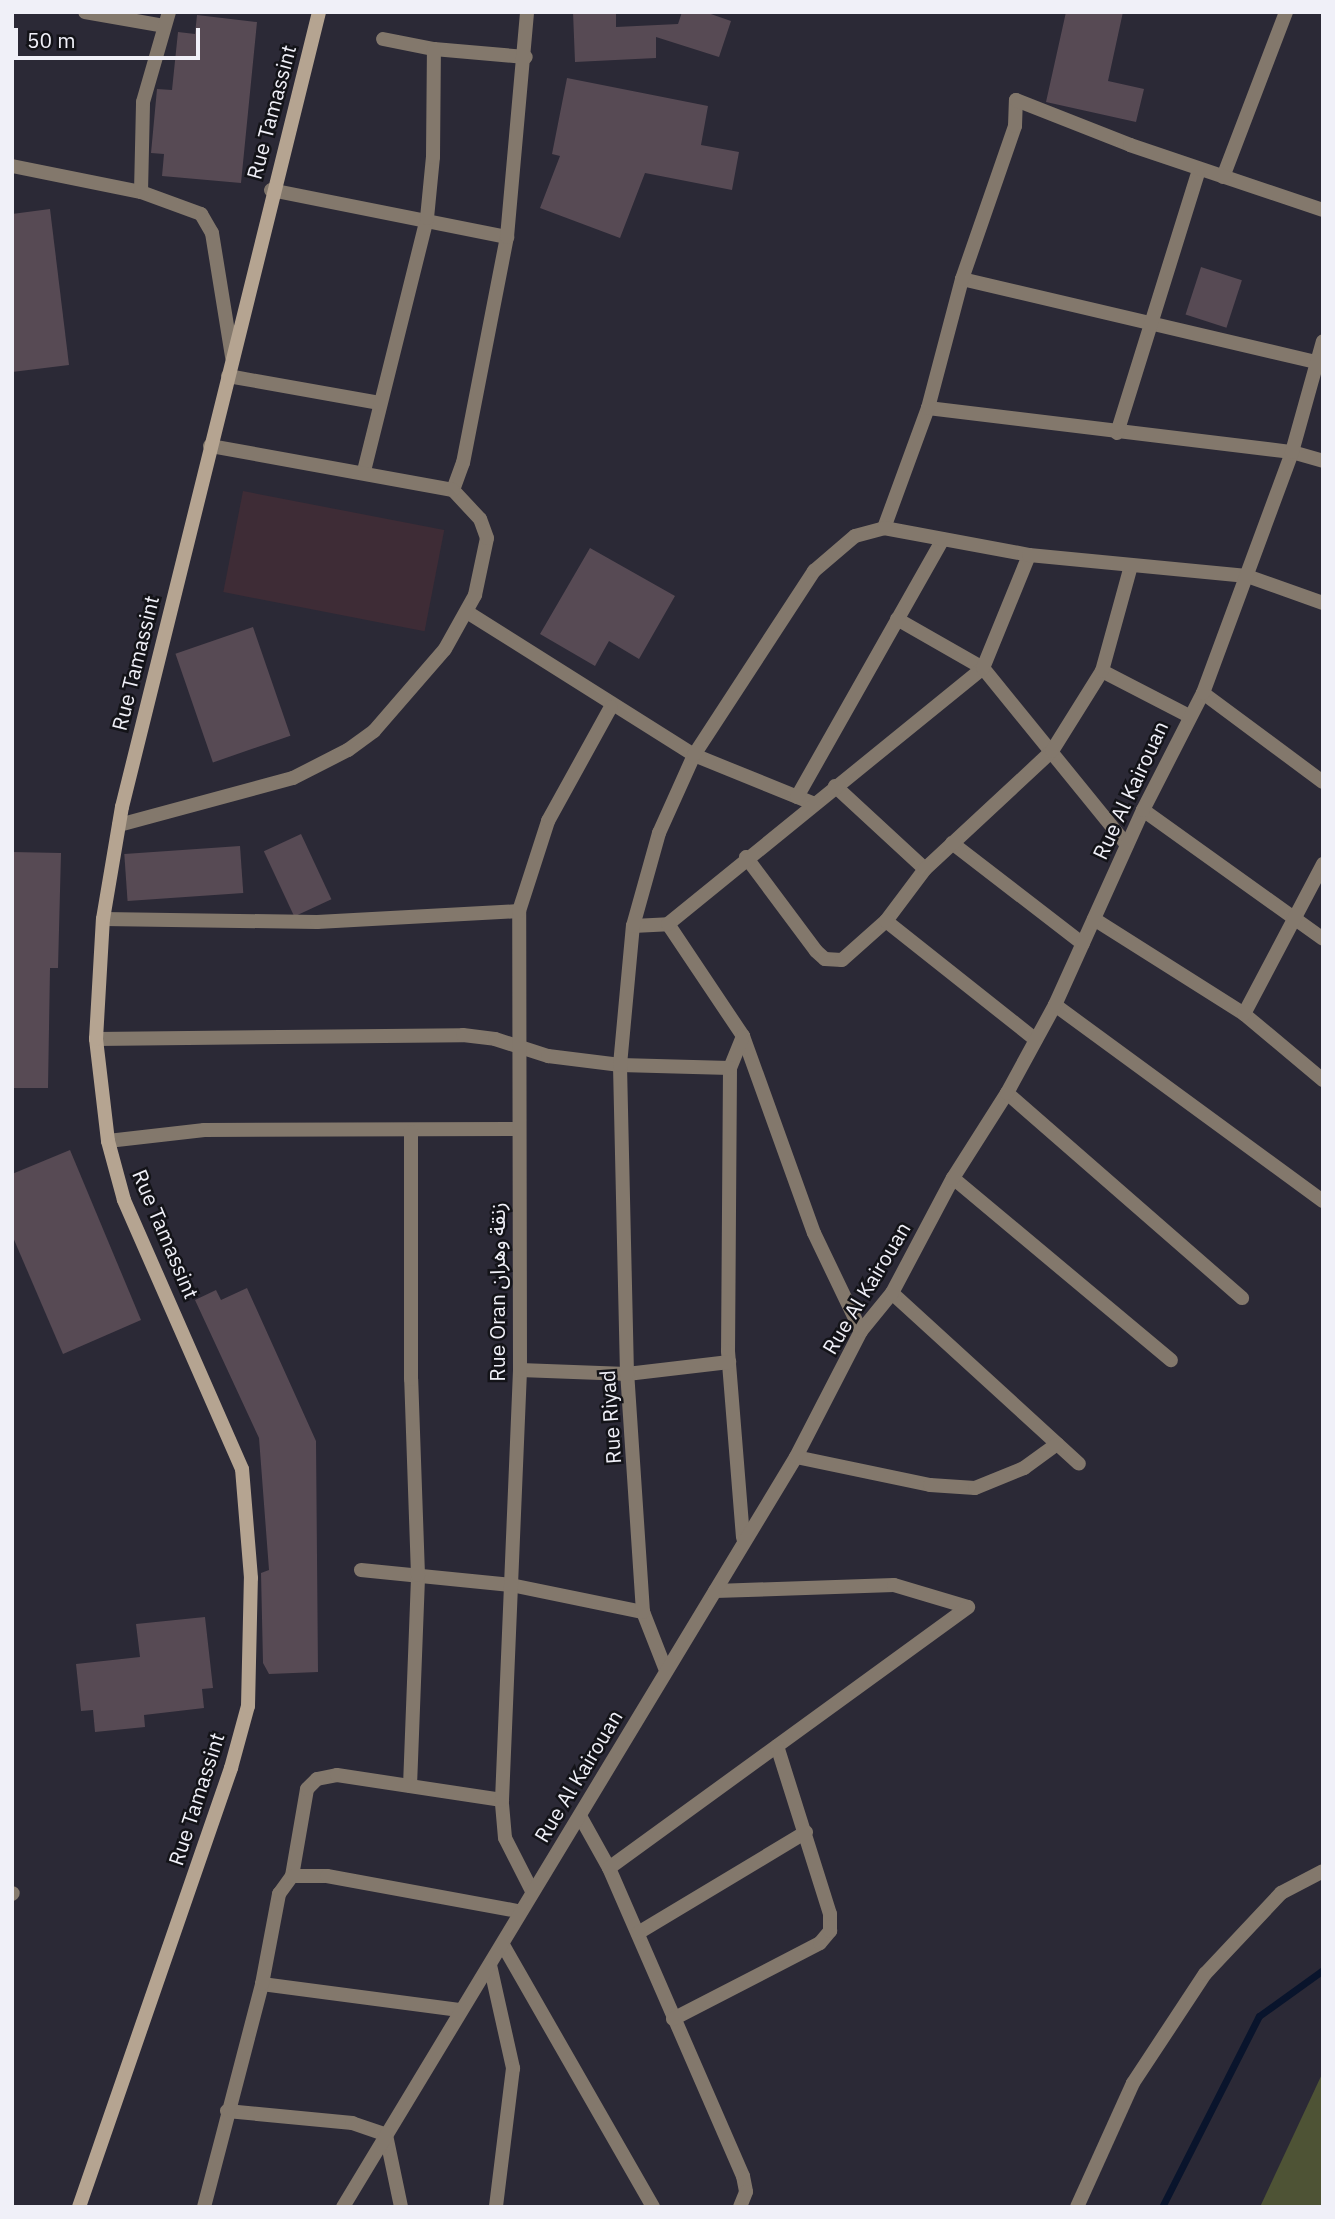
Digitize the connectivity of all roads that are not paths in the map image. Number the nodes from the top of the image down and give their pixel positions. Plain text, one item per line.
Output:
1 (85, 12) edge
2 (319, 12) edge
3 (527, 12) edge
4 (1286, 12) edge
5 (167, 19) edge
6 (383, 38) dead end
7 (434, 49) junction
8 (526, 57) junction
9 (12, 166) edge
10 (1199, 169) junction
11 (1223, 177) junction
12 (271, 190) junction
13 (141, 192) junction
14 (1323, 209) edge
15 (426, 218) junction
16 (507, 237) junction
17 (962, 279) junction
18 (1147, 326) junction
19 (1323, 341) edge
20 (232, 357) junction
21 (1320, 364) edge
22 (228, 376) junction
23 (380, 403) junction
24 (928, 408) junction
25 (1117, 433) junction
26 (210, 446) junction
27 (1292, 452) junction
28 (1323, 461) edge
29 (364, 471) junction
30 (453, 490) junction
31 (884, 528) junction
32 (943, 539) junction
33 (1029, 555) junction
34 (1131, 566) junction
35 (1247, 576) junction
36 (1323, 603) edge
37 (467, 612) junction
38 (897, 619) junction
39 (983, 668) junction
40 (1102, 671) junction
41 (1203, 693) junction
42 (611, 707) junction
43 (1189, 716) junction
44 (1052, 751) junction
45 (694, 755) junction
46 (1323, 782) edge
47 (835, 786) junction
48 (797, 797) junction
49 (812, 803) junction
50 (1143, 810) junction
51 (119, 825) junction
52 (952, 843) junction
53 (1127, 845) junction
54 (746, 857) junction
55 (1323, 864) edge
56 (926, 869) junction
57 (519, 911) junction
58 (1296, 918) junction
59 (103, 919) junction
60 (1094, 919) junction
61 (886, 921) junction
62 (668, 924) junction
63 (632, 926) junction
64 (1323, 939) edge
65 (1083, 944) junction
66 (1055, 1005) junction
67 (1244, 1014) junction
68 (743, 1036) junction
69 (96, 1039) junction
70 (1036, 1040) junction
71 (522, 1046) junction
72 (620, 1065) junction
73 (730, 1068) junction
74 (1323, 1080) edge
75 (1007, 1093) junction
76 (517, 1129) junction
77 (411, 1132) junction
78 (108, 1140) junction
79 (953, 1178) junction
80 (1323, 1200) edge
81 (892, 1293) junction
82 (1242, 1298) dead end
83 (861, 1331) junction
84 (1171, 1360) dead end
85 (729, 1362) junction
86 (520, 1370) junction
87 (627, 1374) junction
88 (1057, 1444) junction
89 (796, 1457) junction
90 (1079, 1464) dead end
91 (743, 1537) junction
92 (361, 1570) dead end
93 (418, 1575) junction
94 (511, 1585) junction
95 (715, 1591) junction
96 (643, 1612) junction
97 (665, 1668) junction
98 (777, 1746) junction
99 (410, 1786) junction
100 (502, 1800) junction
101 (580, 1816) junction
102 (806, 1832) junction
103 (609, 1868) junction
104 (1323, 1871) edge
105 (292, 1876) junction
106 (532, 1891) junction
107 (518, 1911) junction
108 (638, 1933) junction
109 (503, 1945) junction
110 (490, 1965) junction
111 (262, 1984) junction
112 (458, 2010) junction
113 (673, 2019) junction
114 (227, 2111) junction
115 (386, 2135) junction
116 (79, 2207) edge
117 (204, 2207) edge
118 (343, 2207) edge
119 (401, 2207) edge
120 (496, 2207) edge
121 (653, 2207) edge
122 (740, 2207) edge
123 (1077, 2207) edge

1 - 5 street
2 - 12 main road, Rue Tamassint
3 - 8 street
4 - 11 street
5 - 13 street
6 - 7 street
7 - 8 street
7 - 15 street
8 - 16 street
9 - 13 street
10 - 11 street
10 - 17 street
10 - 18 street
11 - 14 street
12 - 15 street
12 - 20 main road, Rue Tamassint
13 - 20 street
15 - 16 street
15 - 23 street
16 - 30 street
17 - 18 street
17 - 24 street
18 - 21 street
18 - 25 street
19 - 21 street, Rue Al Kairouan
20 - 22 main road, Rue Tamassint
21 - 27 street, Rue Al Kairouan
22 - 23 street
22 - 26 main road, Rue Tamassint
23 - 29 street
24 - 25 street
24 - 31 street
25 - 27 street
26 - 29 street
26 - 51 main road, Rue Tamassint
27 - 28 street
27 - 35 street, Rue Al Kairouan
29 - 30 street
30 - 37 street
31 - 32 street
31 - 45 street, Rue Riyad
32 - 33 street
32 - 38 street
33 - 34 street
33 - 39 street
34 - 35 street
34 - 40 street
35 - 36 street
35 - 41 street, Rue Al Kairouan
37 - 42 street
37 - 51 street
38 - 39 street
38 - 48 street
39 - 44 street
39 - 47 street
40 - 43 street
40 - 44 street
41 - 43 street, Rue Al Kairouan
41 - 46 street
42 - 45 street
42 - 57 street, Rue Oran زنقة وهران
43 - 50 street, Rue Al Kairouan
44 - 52 street
44 - 53 street
45 - 48 street
45 - 63 street, Rue Riyad
47 - 49 street
47 - 56 street
48 - 49 street
49 - 54 street
50 - 53 street, Rue Al Kairouan
50 - 58 street
51 - 59 main road, Rue Tamassint
52 - 56 street
52 - 65 street
53 - 60 street, Rue Al Kairouan
54 - 61 street
54 - 62 street
55 - 58 street
56 - 61 street
57 - 59 street
57 - 71 street, Rue Oran زنقة وهران
58 - 64 street
58 - 67 street
59 - 69 main road, Rue Tamassint
60 - 65 street, Rue Al Kairouan
60 - 67 street
61 - 70 street
62 - 63 street
62 - 68 street
63 - 72 street, Rue Riyad
65 - 66 street, Rue Al Kairouan
66 - 70 street, Rue Al Kairouan
66 - 80 street
67 - 74 street
68 - 73 street
68 - 83 street
69 - 71 street
69 - 78 main road, Rue Tamassint
70 - 75 street, Rue Al Kairouan
71 - 72 street
71 - 76 street, Rue Oran زنقة وهران
72 - 73 street
72 - 87 street, Rue Riyad
73 - 85 street
75 - 79 street, Rue Al Kairouan
75 - 82 street
76 - 77 street
76 - 86 street, Rue Oran زنقة وهران
77 - 78 street
77 - 93 street
78 - 116 main road, Rue Tamassint
79 - 81 street, Rue Al Kairouan
79 - 84 street
81 - 83 street, Rue Al Kairouan
81 - 88 street
83 - 89 street, Rue Al Kairouan
85 - 87 street
85 - 91 street
86 - 87 street
86 - 94 street, Rue Oran زنقة وهران
87 - 96 street, Rue Riyad
88 - 89 street
88 - 90 street
89 - 91 street, Rue Al Kairouan
91 - 95 street, Rue Al Kairouan
92 - 93 street
93 - 94 street
93 - 99 street
94 - 96 street
94 - 100 street, Rue Oran زنقة وهران
95 - 97 street, Rue Al Kairouan
95 - 98 street
96 - 97 street, Rue Riyad
97 - 101 street, Rue Al Kairouan
98 - 102 street
98 - 103 street
99 - 100 street
99 - 105 street
100 - 106 street, Rue Oran زنقة وهران
101 - 103 street
101 - 106 street, Rue Al Kairouan
102 - 108 street
102 - 113 street
103 - 108 street
104 - 123 street
105 - 107 street
105 - 111 street
106 - 107 street, Rue Al Kairouan
107 - 109 street, Rue Al Kairouan
108 - 113 street
109 - 110 street, Rue Al Kairouan
109 - 121 street
110 - 112 street, Rue Al Kairouan
110 - 120 street
111 - 112 street
111 - 114 street
112 - 115 street, Rue Al Kairouan
113 - 122 street
114 - 115 street
114 - 117 street
115 - 118 street, Rue Al Kairouan
115 - 119 street

